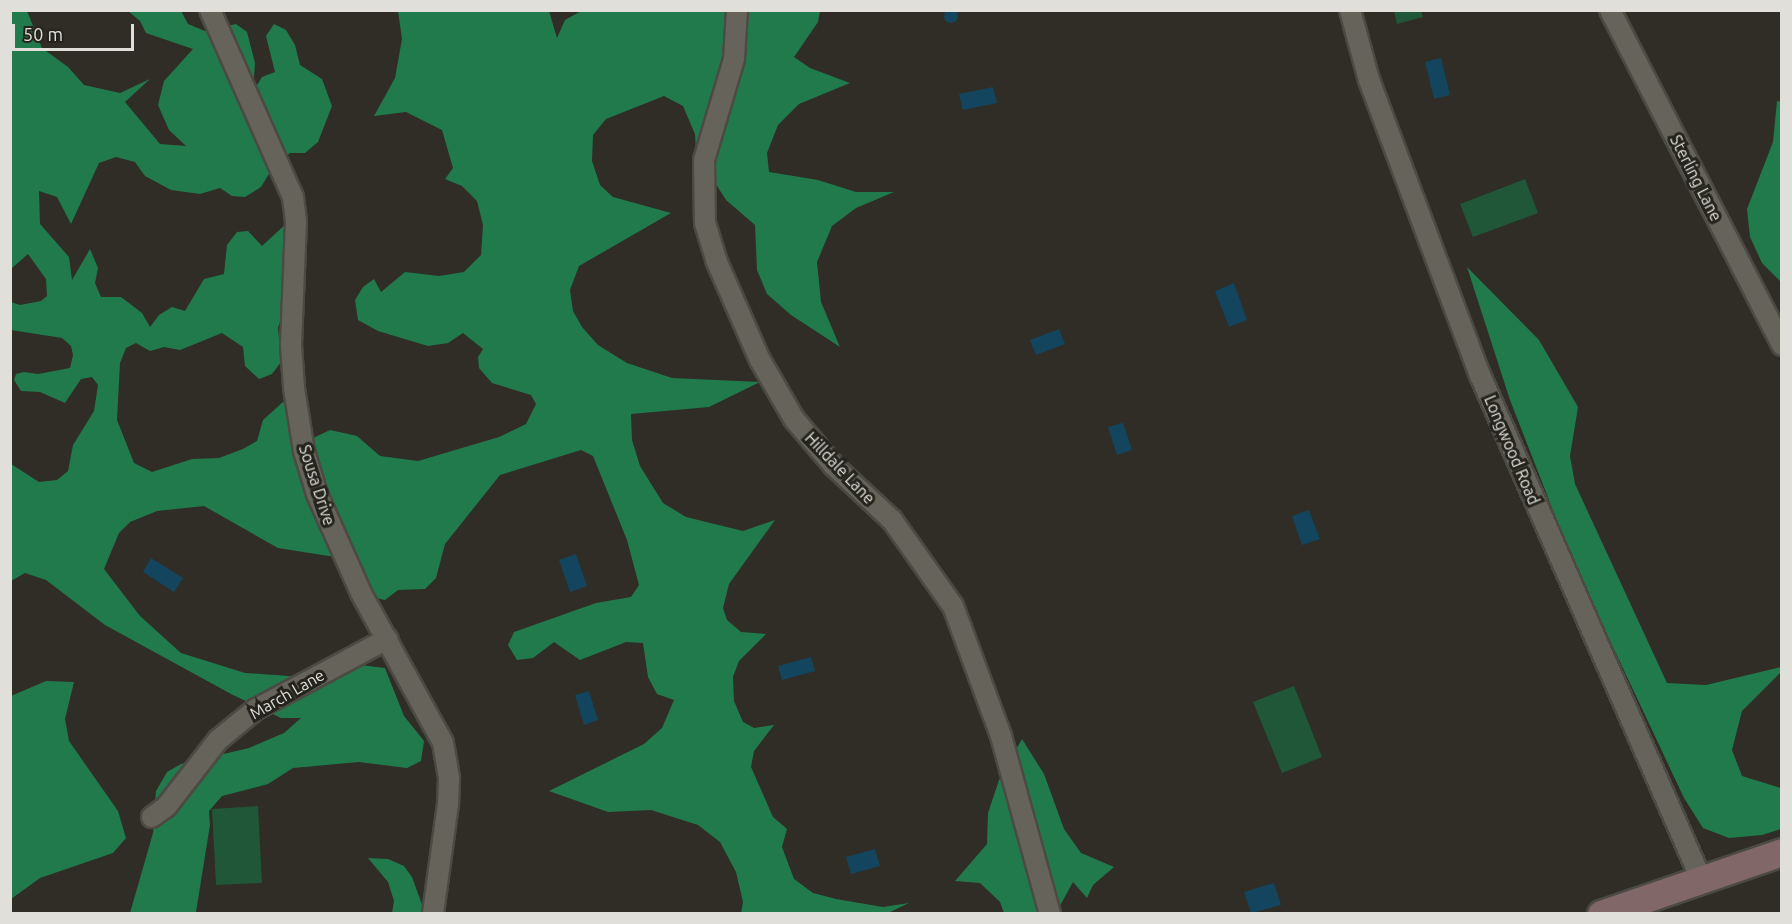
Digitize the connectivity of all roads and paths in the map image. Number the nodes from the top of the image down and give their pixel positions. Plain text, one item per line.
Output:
1 (210, 10) edge
2 (737, 10) edge
3 (1350, 10) edge
4 (1610, 10) edge
5 (1782, 345) edge
6 (387, 639) junction
7 (152, 818) dead end
8 (1782, 852) edge
9 (1701, 879) junction
10 (433, 914) edge
11 (1050, 914) edge
12 (1601, 914) edge

1 - 6 street, Sousa Drive
2 - 11 street, Hilldale Lane
3 - 9 street, Longwood Road
4 - 5 street, Sterling Lane
6 - 7 street, March Lane
6 - 10 street, Sousa Drive
8 - 9 main road
9 - 12 main road

